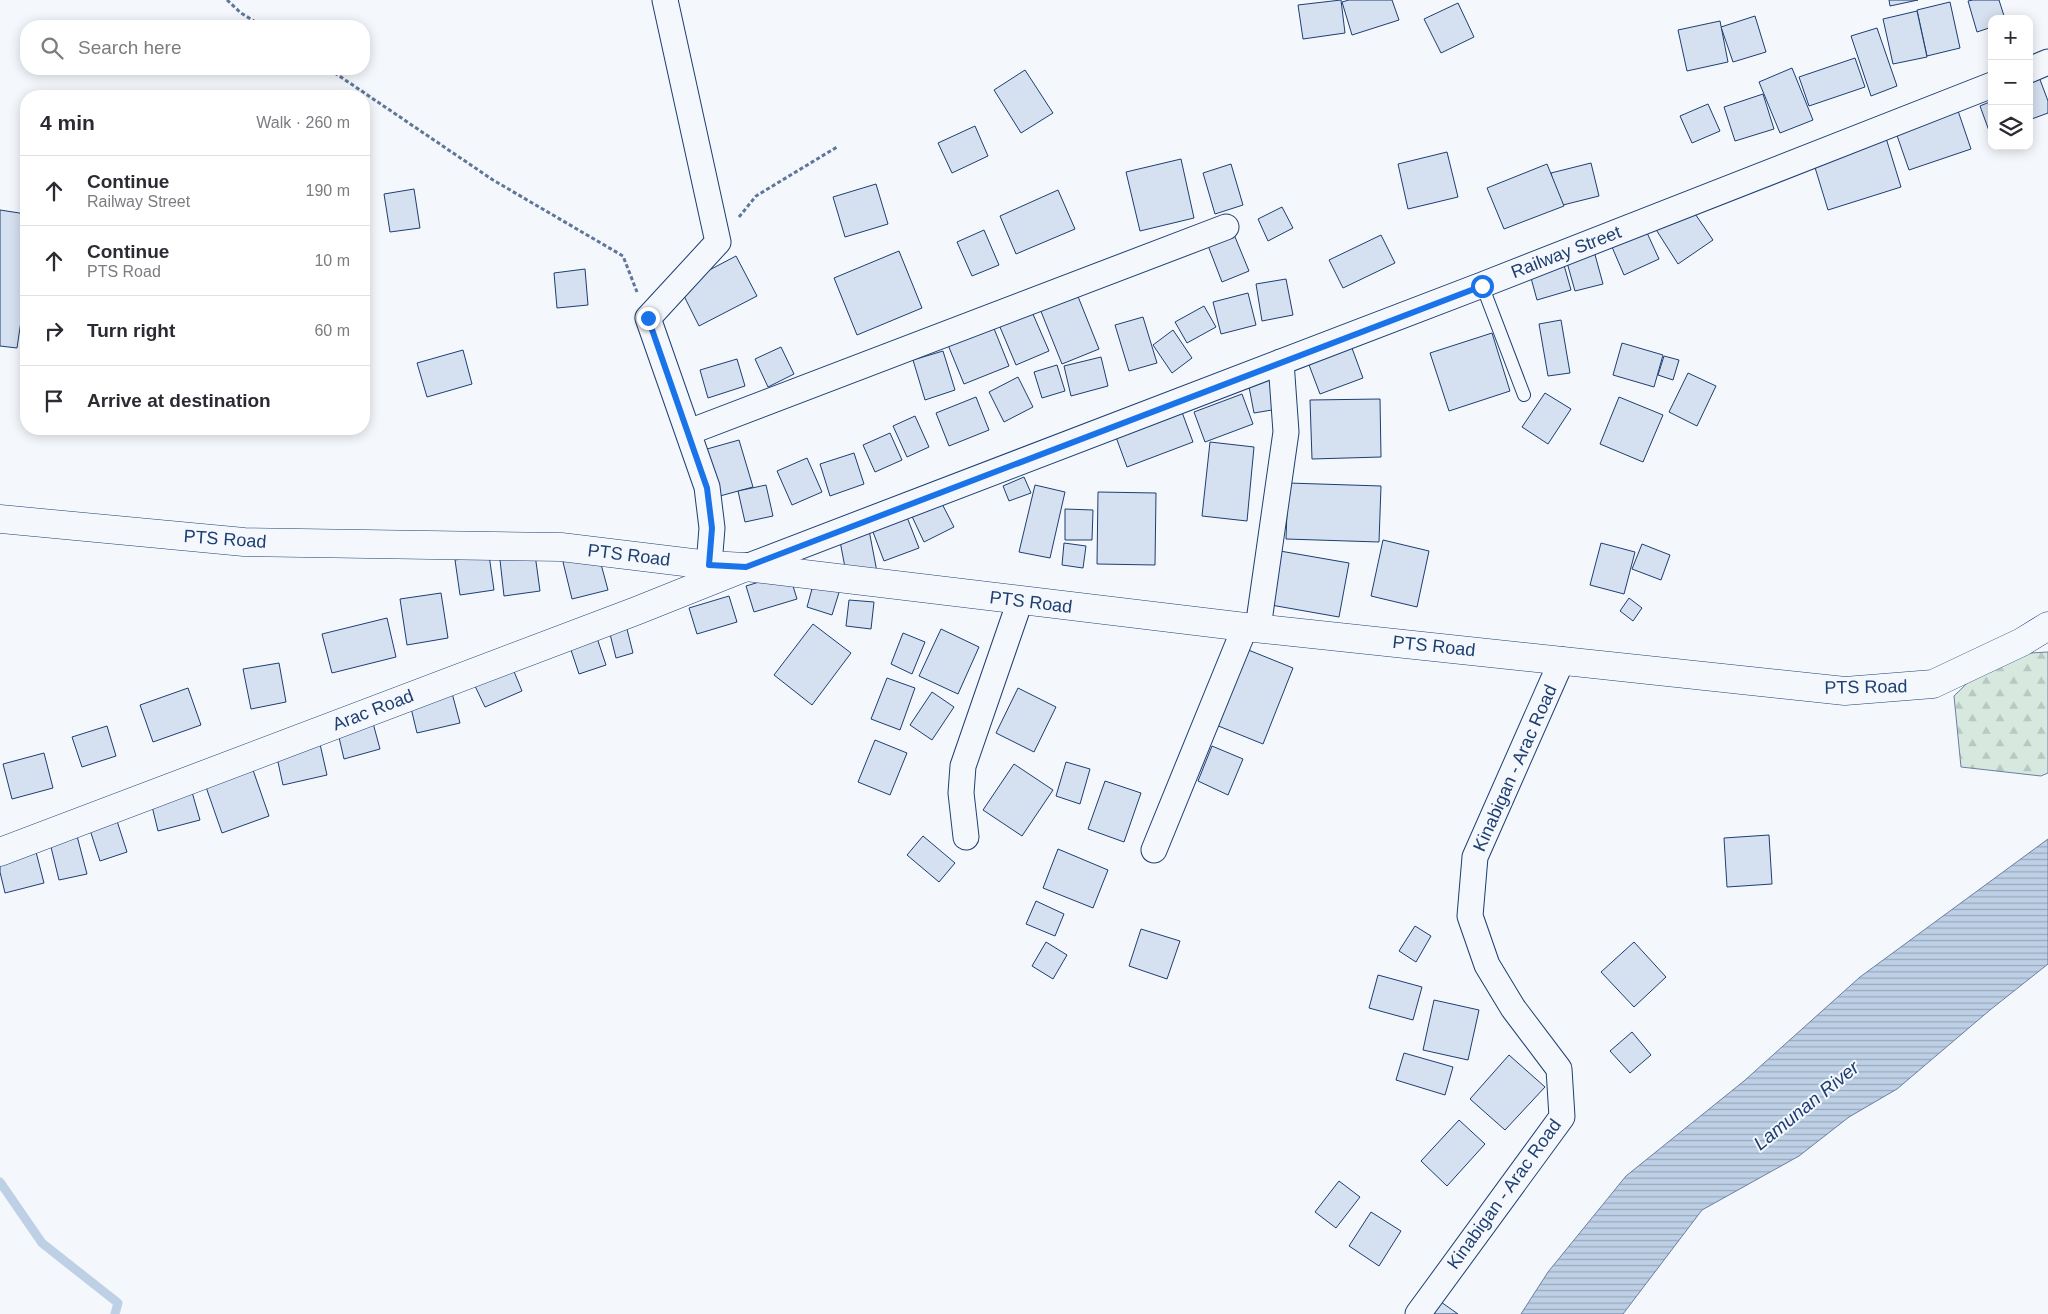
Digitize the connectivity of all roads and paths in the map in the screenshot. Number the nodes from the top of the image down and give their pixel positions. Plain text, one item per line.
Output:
1 (227, 0) edge
2 (665, 0) edge
3 (252, 20) edge
4 (2048, 62) edge
5 (2033, 68) edge
6 (338, 75) edge
7 (1988, 87) edge
8 (360, 90) edge
9 (370, 97) edge
10 (837, 147) dead end
11 (1226, 227) dead end
12 (718, 242) junction
13 (1482, 286) junction
14 (648, 318) junction
15 (1281, 362) junction
16 (1524, 395) dead end
17 (689, 432) junction
18 (0, 519) edge
19 (709, 565) junction
20 (746, 567) junction
21 (1020, 601) junction
22 (2048, 626) edge
23 (1251, 627) junction
24 (1562, 660) junction
25 (966, 837) dead end
26 (1154, 850) dead end
27 (0, 852) edge
28 (1418, 1314) edge

1 - 3 path
2 - 12 street
4 - 5 street
6 - 8 path
7 - 13 street, Railway Street
9 - 14 path
10 - 12 path
11 - 17 street
12 - 14 street
13 - 15 street, Railway Street
13 - 16 lane
14 - 17 street
15 - 20 street, Railway Street
15 - 23 street
17 - 19 street
18 - 19 main road, PTS Road
19 - 20 main road, PTS Road
20 - 21 main road, PTS Road
20 - 27 main road, Arac Road
21 - 23 main road, PTS Road
21 - 25 street
22 - 24 main road, PTS Road
23 - 24 main road, PTS Road
23 - 26 street
24 - 28 street, Kinabigan - Arac Road

